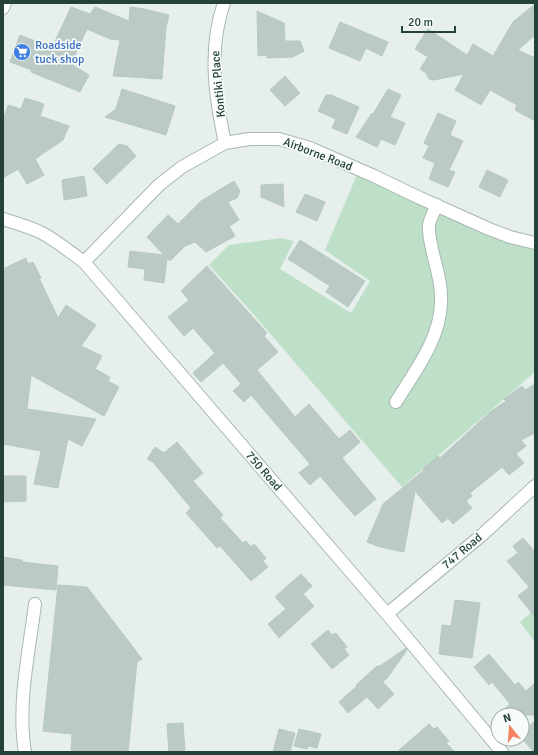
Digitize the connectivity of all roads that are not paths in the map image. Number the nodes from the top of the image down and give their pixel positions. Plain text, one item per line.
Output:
1 (5, 3) edge
2 (224, 3) edge
3 (3, 8) edge
4 (226, 143) junction
5 (437, 205) junction
6 (3, 219) edge
7 (535, 243) edge
8 (84, 262) junction
9 (396, 402) dead end
10 (535, 486) edge
11 (35, 604) dead end
12 (387, 614) junction
13 (25, 752) edge
14 (502, 752) edge

1 - 3 street
2 - 4 street, Kontiki Place
4 - 5 street, Airborne Road
4 - 8 street, Airborne Road
5 - 7 street, Airborne Road
5 - 9 street
6 - 8 street, 750 Road
8 - 12 street, 750 Road
10 - 12 street, 747 Road
11 - 13 street
12 - 14 street, 750 Road

